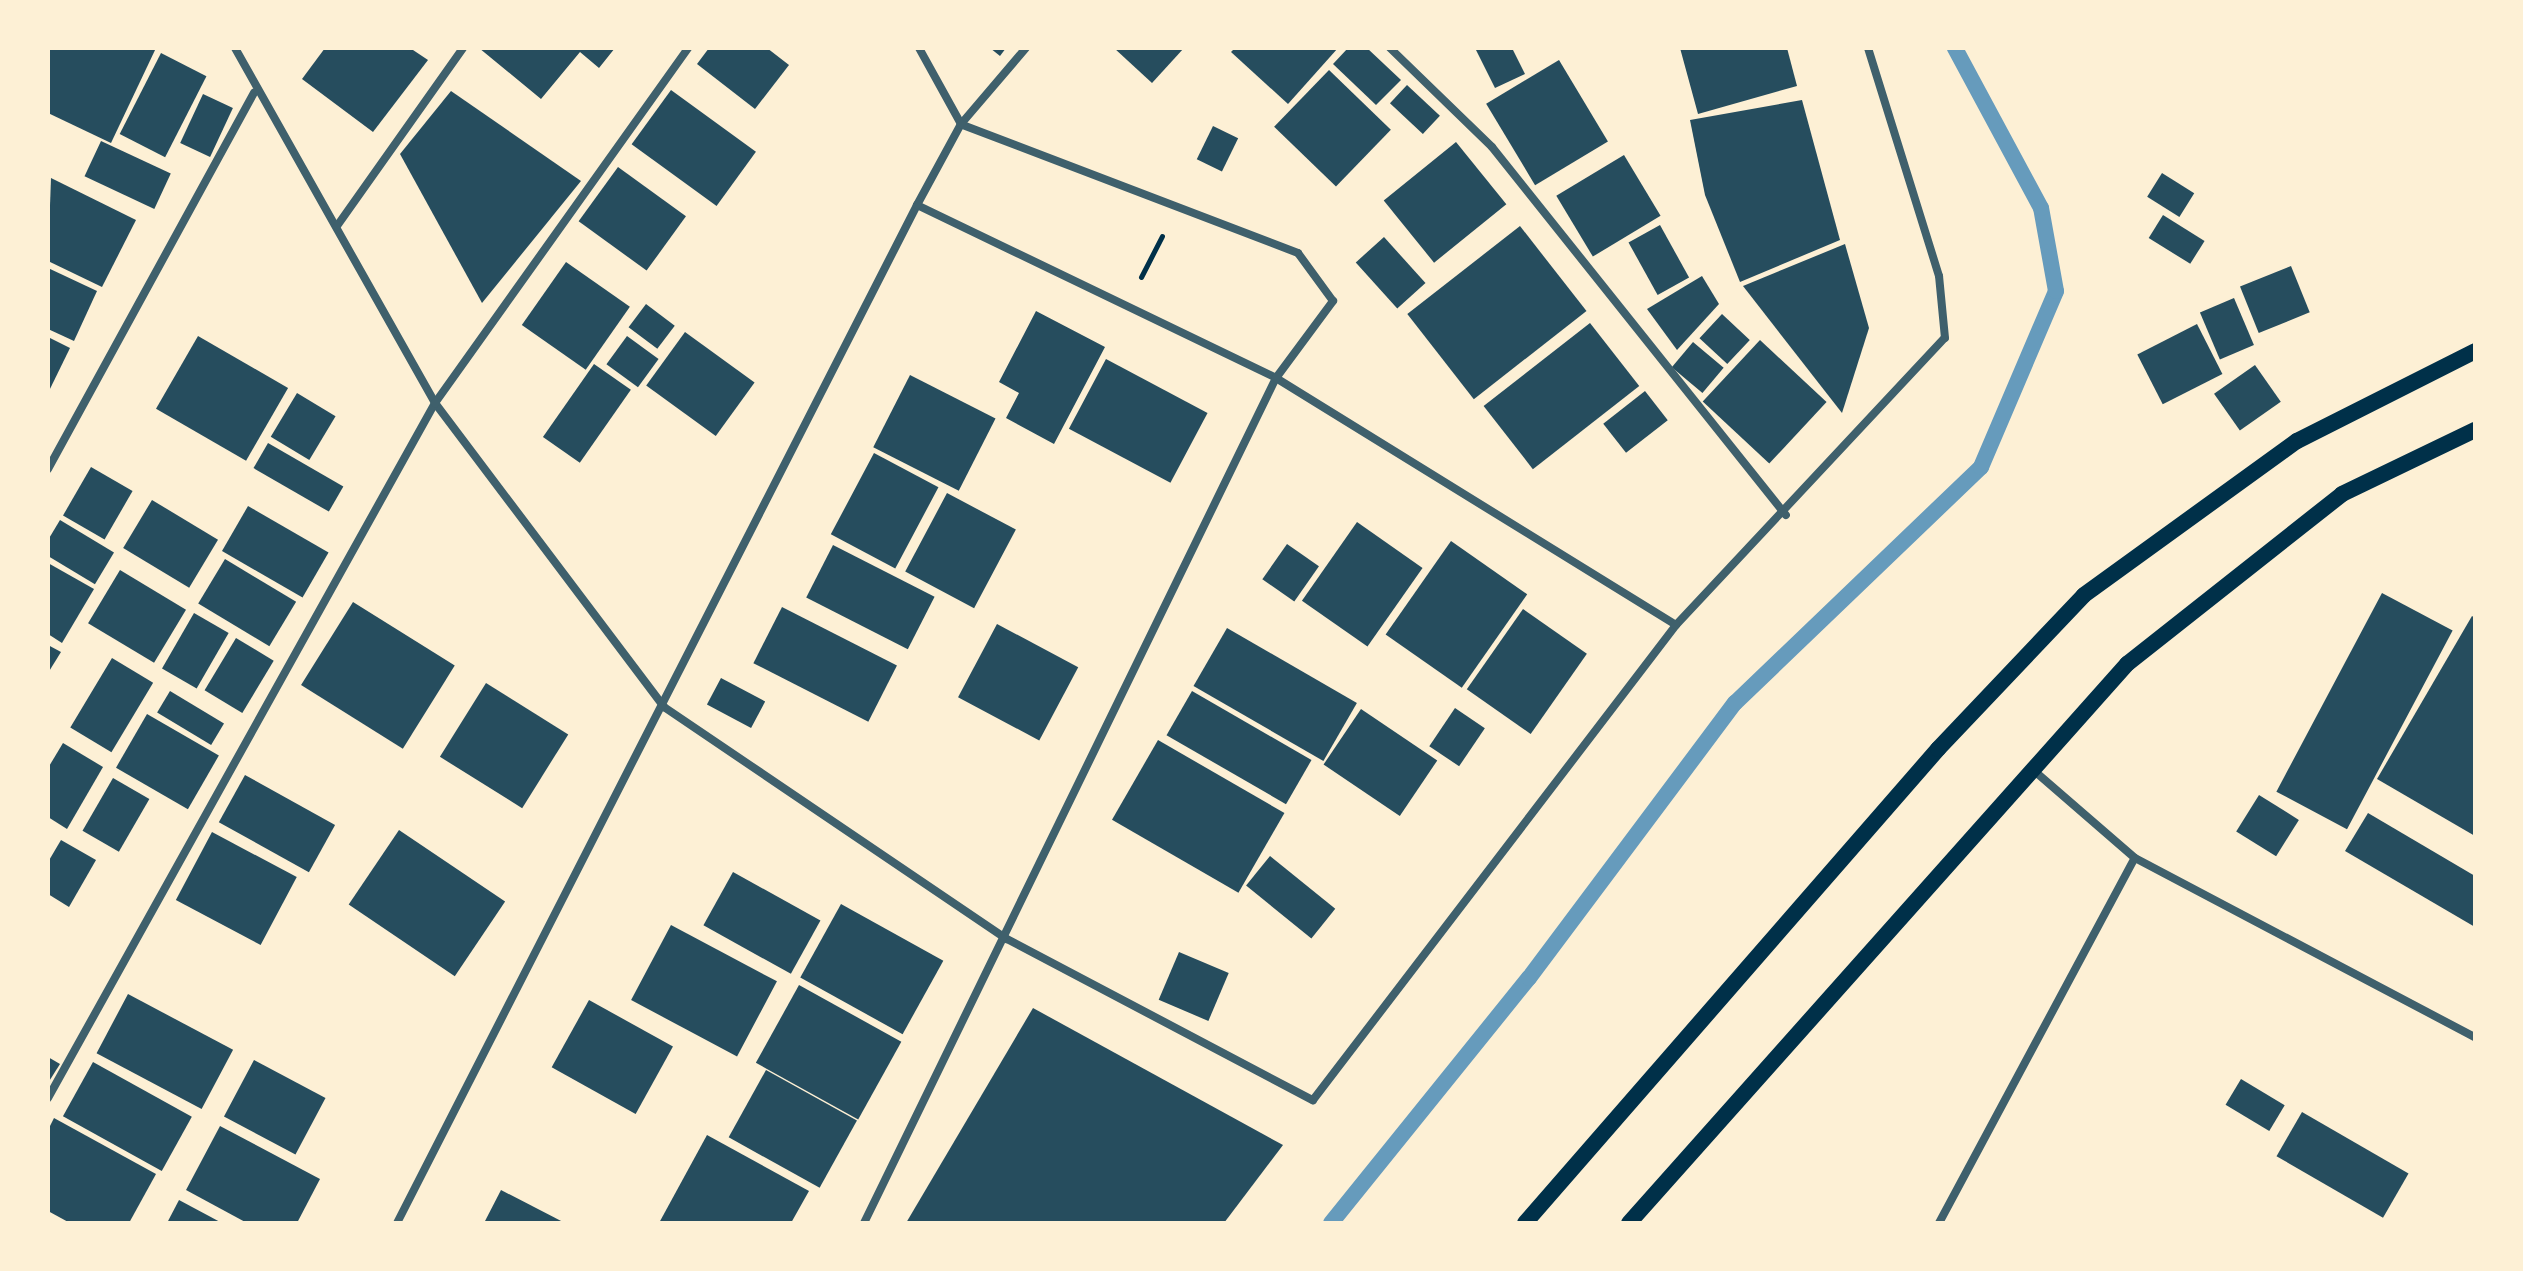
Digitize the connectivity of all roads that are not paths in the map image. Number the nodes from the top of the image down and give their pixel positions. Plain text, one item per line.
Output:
1 (235, 48) edge
2 (463, 48) edge
3 (688, 48) edge
4 (919, 48) edge
5 (1026, 48) edge
6 (1390, 48) edge
7 (1868, 48) edge
8 (254, 93) junction
9 (961, 124) junction
10 (917, 205) junction
11 (337, 226) junction
12 (2475, 351) edge
13 (1276, 378) junction
14 (435, 403) junction
15 (2475, 430) edge
16 (48, 469) edge
17 (1786, 515) junction
18 (1676, 625) junction
19 (664, 707) junction
20 (2031, 767) junction
21 (2135, 858) junction
22 (1007, 939) junction
23 (2475, 1037) edge
24 (48, 1098) edge
25 (397, 1223) edge
26 (864, 1223) edge
27 (1525, 1223) edge
28 (1629, 1223) edge
29 (1939, 1223) edge

1 - 8 street
2 - 11 street
3 - 14 street
4 - 9 street
5 - 9 street
6 - 17 street
7 - 17 street
8 - 11 street
8 - 16 street
9 - 10 street
9 - 13 street
10 - 13 street
10 - 19 street
11 - 14 street
12 - 27 main road
13 - 18 street
13 - 22 street
14 - 19 street
14 - 24 street
15 - 20 main road
17 - 18 street
18 - 22 street
19 - 22 street
19 - 25 street
20 - 21 street
20 - 28 main road
21 - 23 street
21 - 29 street
22 - 26 street

